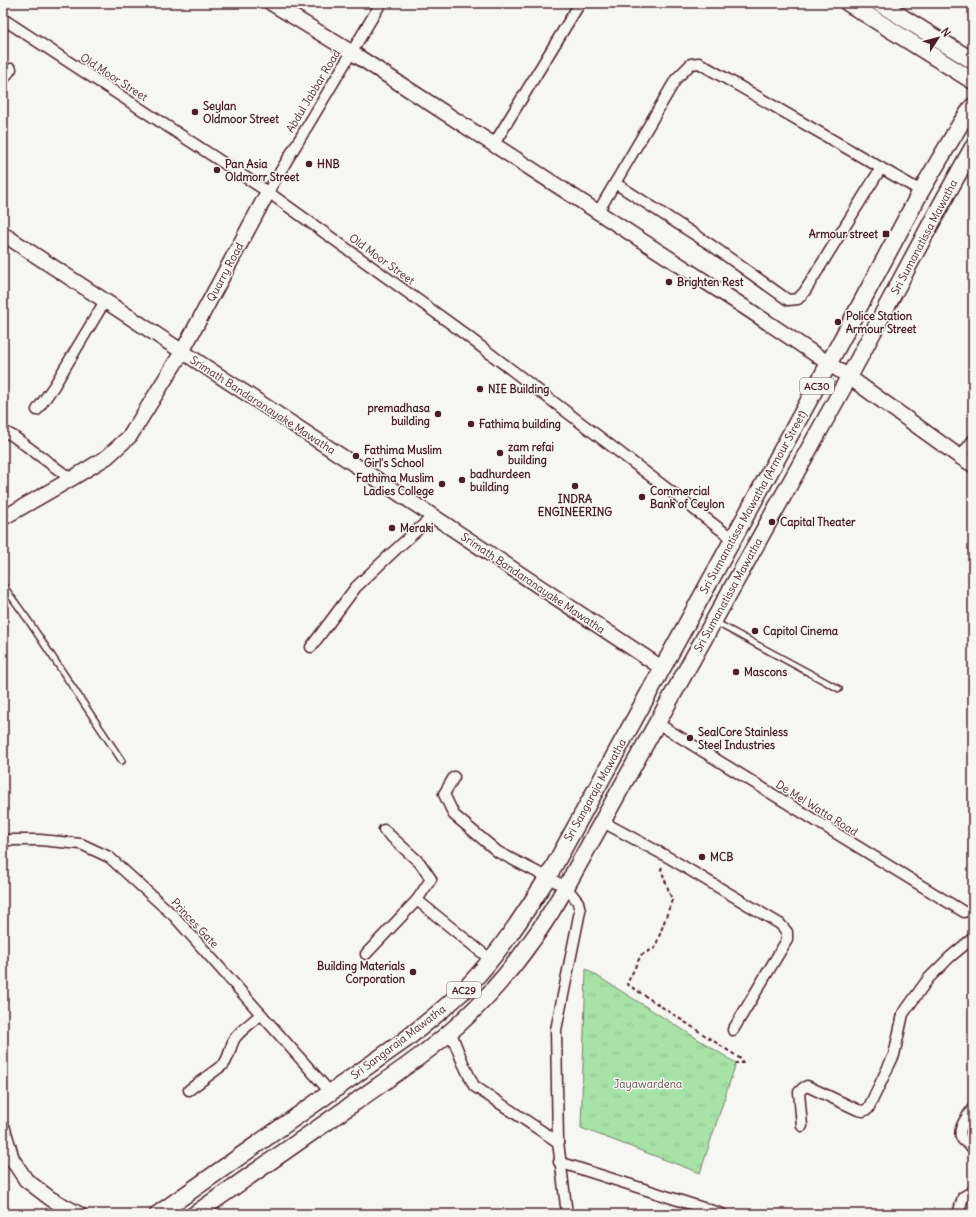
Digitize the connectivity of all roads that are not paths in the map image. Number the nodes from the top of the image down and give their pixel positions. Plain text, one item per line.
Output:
1 (271, 3) edge
2 (381, 3) edge
3 (580, 3) edge
4 (848, 3) edge
5 (879, 3) edge
6 (3, 19) edge
7 (351, 52) junction
8 (973, 61) edge
9 (11, 69) dead end
10 (3, 80) edge
11 (973, 81) edge
12 (973, 106) edge
13 (494, 144) junction
14 (972, 150) edge
15 (881, 168) junction
16 (615, 183) junction
17 (921, 191) junction
18 (268, 192) junction
19 (598, 212) junction
20 (3, 234) edge
21 (105, 301) junction
22 (182, 352) junction
23 (829, 364) junction
24 (849, 377) junction
25 (37, 410) dead end
26 (3, 431) edge
27 (973, 440) edge
28 (960, 457) junction
29 (973, 465) edge
30 (71, 479) junction
31 (433, 516) junction
32 (3, 518) edge
33 (733, 539) junction
34 (3, 585) edge
35 (714, 621) junction
36 (311, 647) dead end
37 (662, 668) junction
38 (679, 684) joint
39 (840, 689) dead end
40 (657, 723) junction
41 (122, 761) dead end
42 (454, 777) dead end
43 (603, 822) junction
44 (384, 830) dead end
45 (3, 840) edge
46 (548, 877) junction
47 (566, 888) junction
48 (417, 900) junction
49 (964, 912) dead end
50 (973, 938) edge
51 (366, 954) dead end
52 (491, 960) junction
53 (261, 1014) junction
54 (733, 1030) dead end
55 (450, 1032) junction
56 (189, 1090) dead end
57 (330, 1092) junction
58 (973, 1108) edge
59 (802, 1126) dead end
60 (3, 1130) edge
61 (558, 1142) junction
62 (973, 1148) edge
63 (559, 1162) junction
64 (973, 1191) edge
65 (79, 1214) edge
66 (158, 1214) edge
67 (195, 1214) edge
68 (567, 1214) edge
69 (722, 1214) edge
70 (958, 1214) edge

1 - 7 street
2 - 7 street, Abdul Jabbar Road
3 - 13 street
4 - 11 main road
5 - 8 main road
6 - 18 street, Old Moor Street
7 - 13 street
7 - 18 street, Abdul Jabbar Road
9 - 10 street
12 - 17 main road, Sri Sumanatissa Mawatha (Armour Street) / AC30
13 - 19 street
14 - 24 main road, Sri Sumanatissa Mawatha / AC30
15 - 16 street
15 - 16 street
15 - 17 street
16 - 19 street
17 - 23 main road, Sri Sumanatissa Mawatha (Armour Street) / AC30
18 - 22 street, Quarry Road
18 - 33 street, Old Moor Street
19 - 23 street
20 - 21 street, Srimath Bandaranayake Mawatha
21 - 22 street, Srimath Bandaranayake Mawatha
21 - 25 street
22 - 30 street, Quarry Road
22 - 31 street, Srimath Bandaranayake Mawatha
23 - 24 street
23 - 33 main road, Sri Sumanatissa Mawatha (Armour Street) / AC30
24 - 28 street
24 - 35 main road, Sri Sumanatissa Mawatha / AC30
26 - 30 street
27 - 28 street
28 - 29 street
30 - 32 street, Quarry Road
31 - 36 street
31 - 37 street, Srimath Bandaranayake Mawatha
33 - 37 main road, Sri Sumanatissa Mawatha (Armour Street) / AC30
34 - 41 lane
35 - 38 main road, Sri Sumanatissa Mawatha / AC30
35 - 39 lane
37 - 46 main road, Sri Sangaraja Mawatha / AC29
38 - 40 main road, Sri Sangaraja Mawatha / AC29
40 - 43 main road, Sri Sangaraja Mawatha / AC29
40 - 49 street, De Mel Watta Road
42 - 46 street
43 - 47 main road, Sri Sangaraja Mawatha / AC29
43 - 54 street
44 - 48 street
45 - 53 street, Princes Gate
46 - 47 street
46 - 52 main road, Sri Sangaraja Mawatha / AC29
47 - 55 main road, Sri Sangaraja Mawatha / AC29
47 - 61 street
48 - 51 street
48 - 52 street
50 - 59 street
52 - 57 main road, Sri Sangaraja Mawatha / AC29
53 - 56 street
53 - 57 street, Princes Gate
55 - 61 street
55 - 67 main road, Sri Sangaraja Mawatha / AC29
57 - 66 main road, Sri Sangaraja Mawatha / AC29
58 - 62 street
60 - 65 street
61 - 63 street
63 - 68 street
63 - 69 street
64 - 70 street

